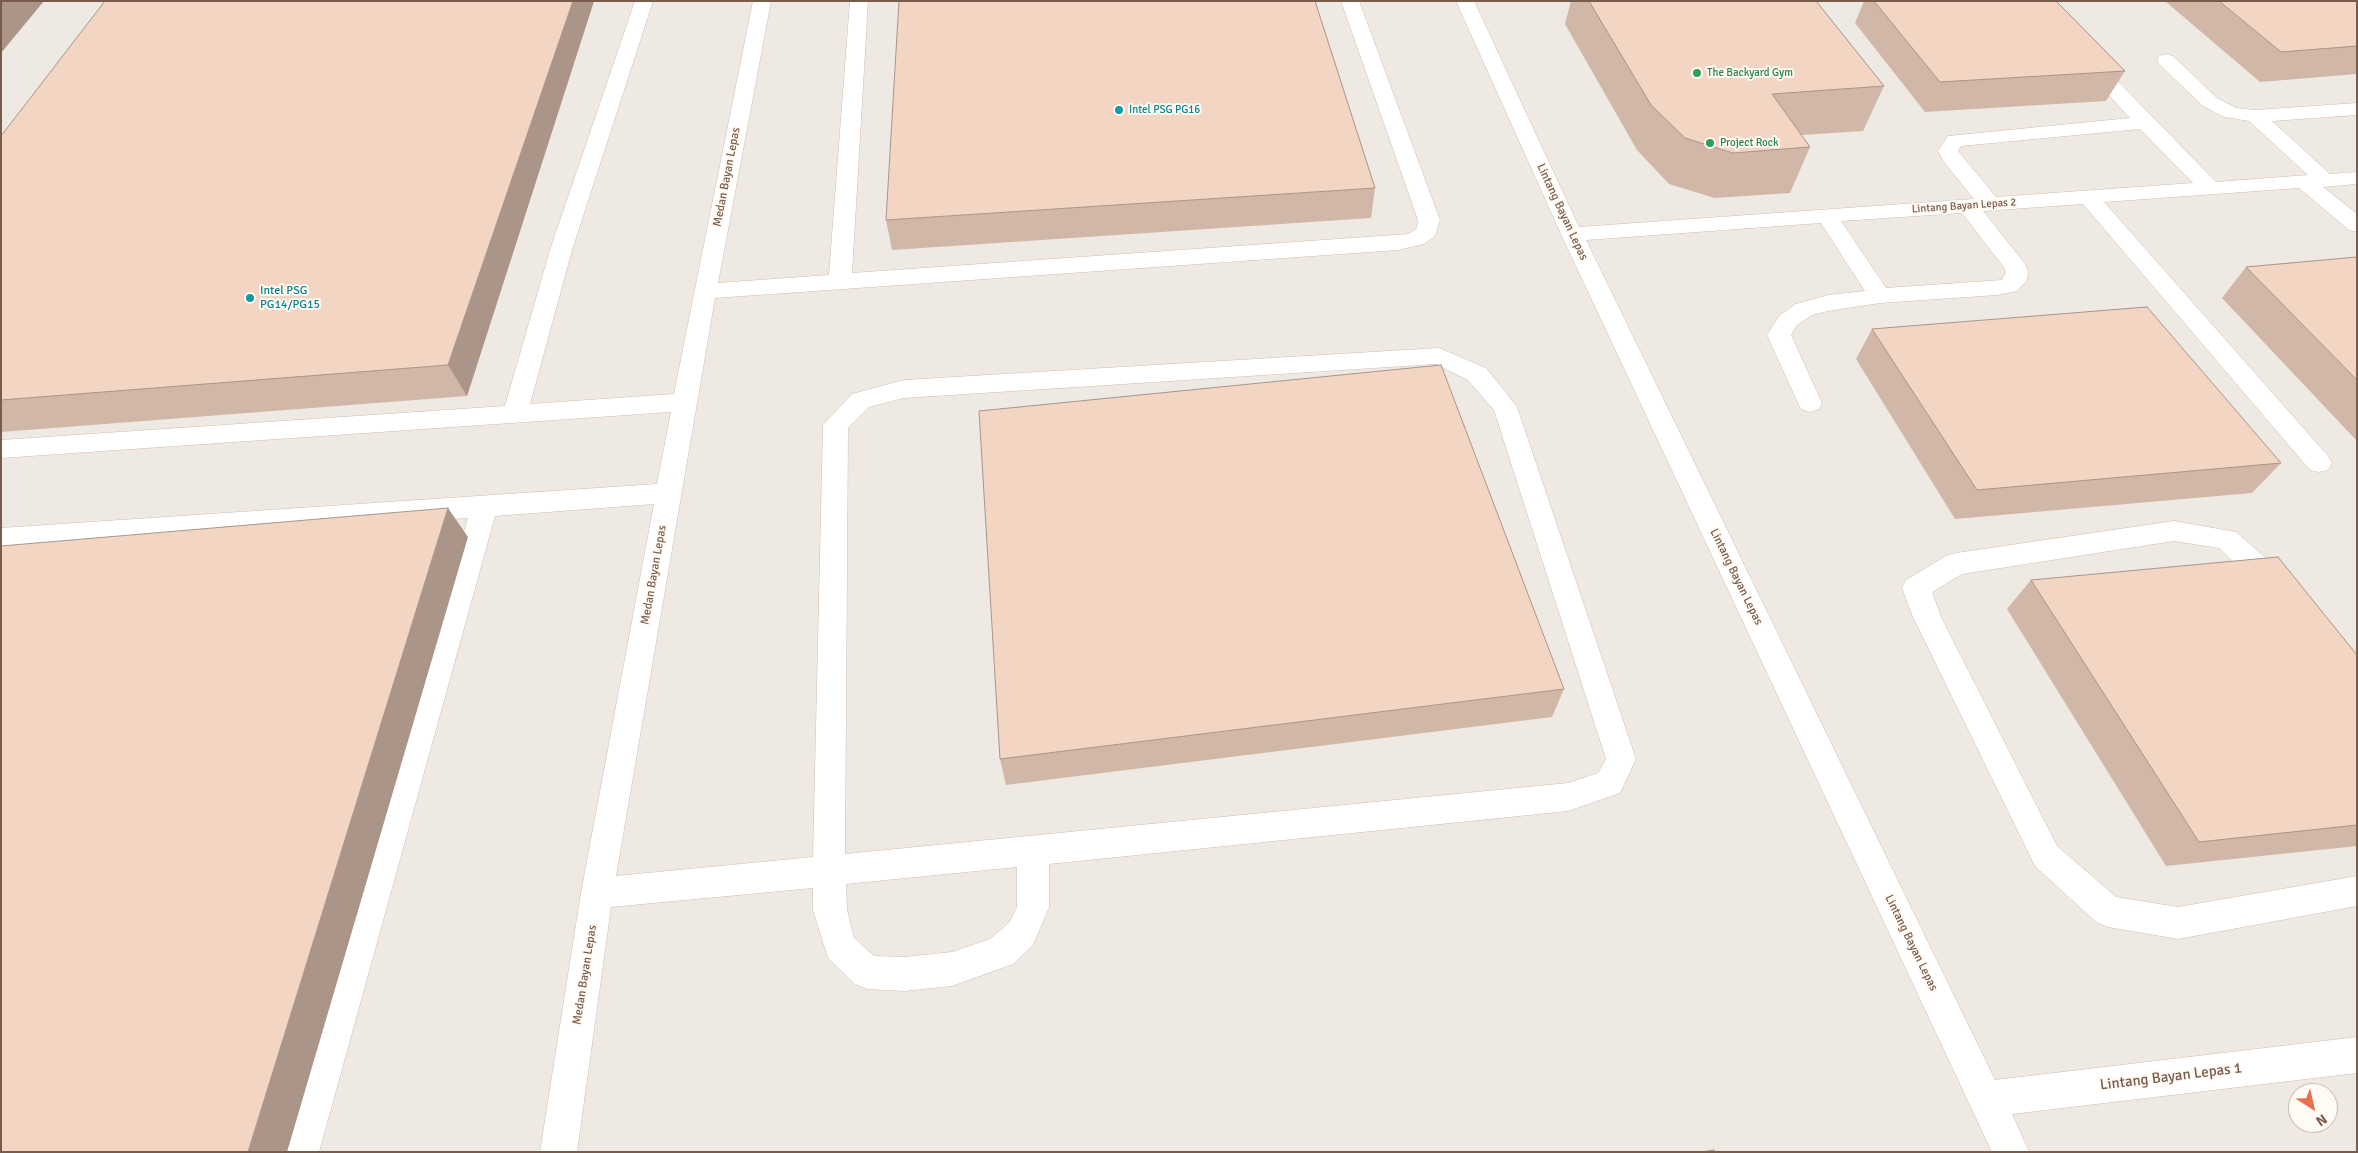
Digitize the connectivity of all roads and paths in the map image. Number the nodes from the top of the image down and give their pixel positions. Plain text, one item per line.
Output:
1 (644, 1) edge
2 (762, 1) edge
3 (859, 1) edge
4 (1350, 1) edge
5 (1465, 1) edge
6 (2078, 51) edge
7 (2166, 60) dead end
8 (2357, 109) edge
9 (2255, 116) junction
10 (2145, 123) junction
11 (2357, 178) edge
12 (2315, 181) junction
13 (2211, 188) junction
14 (2089, 198) junction
15 (1979, 205) junction
16 (1826, 216) junction
17 (2357, 225) edge
18 (1572, 234) junction
19 (840, 282) junction
20 (705, 292) junction
21 (1880, 296) junction
22 (685, 402) junction
23 (1810, 403) dead end
24 (515, 414) junction
25 (1, 449) edge
26 (2318, 463) dead end
27 (669, 494) junction
28 (484, 507) junction
29 (1, 538) edge
30 (2293, 605) edge
31 (1033, 850) junction
32 (829, 871) junction
33 (2357, 891) edge
34 (598, 893) junction
35 (2357, 1055) edge
36 (1986, 1099) junction
37 (300, 1152) edge
38 (558, 1152) edge
39 (2011, 1152) edge

1 - 24 street
2 - 20 street, Medan Bayan Lepas
3 - 19 street
4 - 19 street
5 - 18 street, Lintang Bayan Lepas
6 - 10 street
7 - 9 street
8 - 9 street
9 - 12 street
10 - 13 street
10 - 15 street
11 - 12 street, Lintang Bayan Lepas 2
12 - 13 street, Lintang Bayan Lepas 2
12 - 17 street
13 - 14 street, Lintang Bayan Lepas 2
14 - 15 street, Lintang Bayan Lepas 2
14 - 26 street
15 - 16 street, Lintang Bayan Lepas 2
15 - 21 street
16 - 18 street, Lintang Bayan Lepas 2
16 - 21 street
18 - 36 street, Lintang Bayan Lepas
19 - 20 street
20 - 22 street, Medan Bayan Lepas
21 - 23 street
22 - 24 street
22 - 27 street, Medan Bayan Lepas
24 - 25 street
27 - 28 street
27 - 34 street, Medan Bayan Lepas
28 - 29 street
28 - 37 street
30 - 33 street
31 - 32 street
31 - 32 street
31 - 32 street
32 - 34 street
34 - 38 street, Medan Bayan Lepas
35 - 36 street, Lintang Bayan Lepas 1
36 - 39 street, Lintang Bayan Lepas

